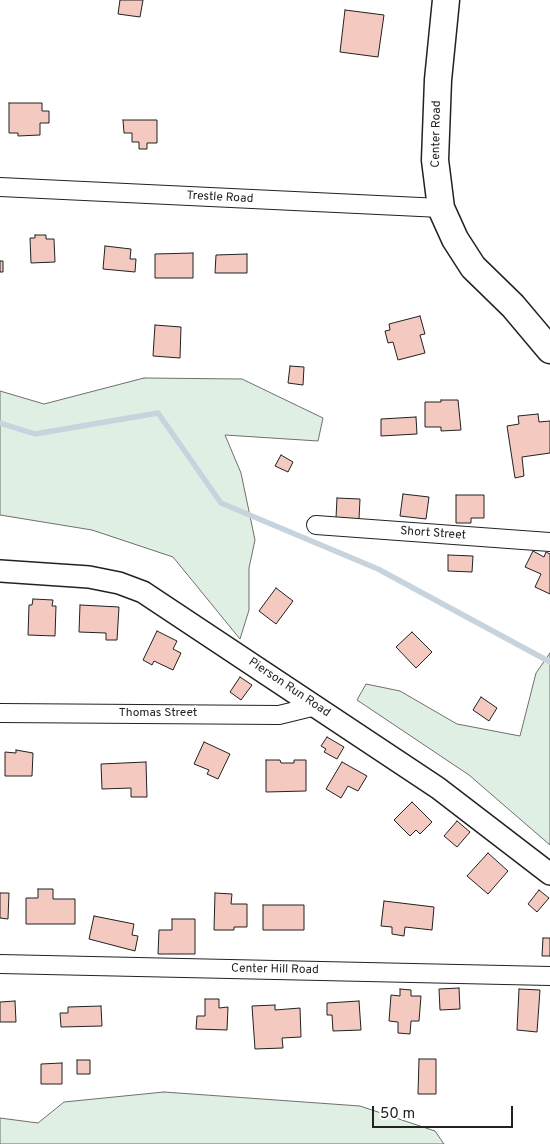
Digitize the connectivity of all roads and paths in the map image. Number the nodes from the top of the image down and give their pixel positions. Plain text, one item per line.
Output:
1 (446, 0) edge
2 (0, 187) edge
3 (441, 208) junction
4 (550, 350) edge
5 (316, 525) dead end
6 (550, 542) edge
7 (0, 571) edge
8 (316, 706) junction
9 (0, 712) edge
10 (550, 874) edge
11 (0, 964) edge
12 (550, 976) edge

1 - 3 main road, Center Road
2 - 3 street, Trestle Road
3 - 4 main road, Center Road
5 - 6 street, Short Street
7 - 8 street, Pierson Run Road
8 - 9 street, Thomas Street
8 - 10 street, Pierson Run Road
11 - 12 street, Center Hill Road

